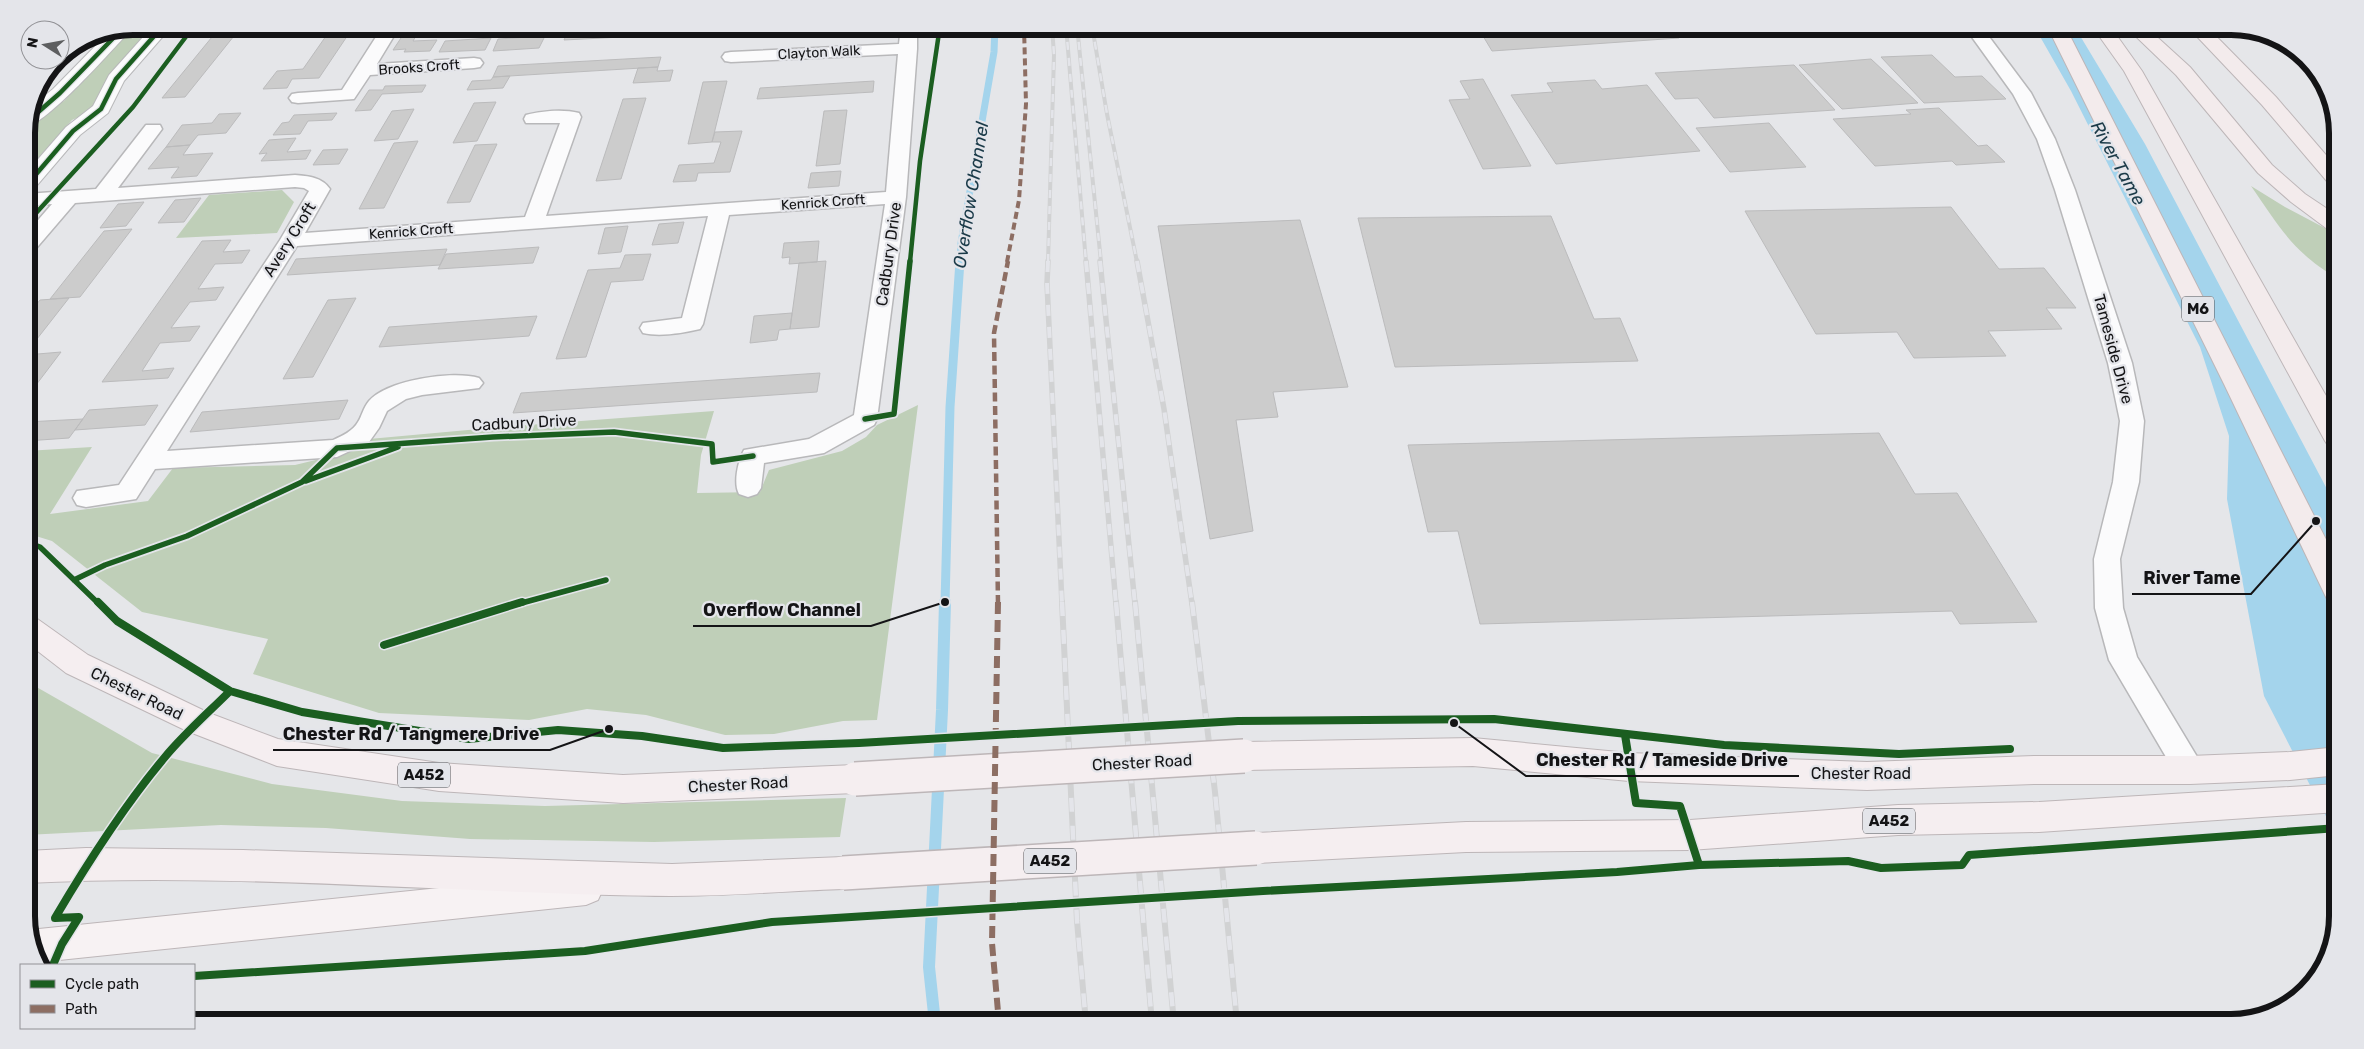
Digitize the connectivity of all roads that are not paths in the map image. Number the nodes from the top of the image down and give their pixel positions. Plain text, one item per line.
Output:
1 (155, 35) edge
2 (386, 35) edge
3 (909, 35) edge
4 (1979, 35) edge
5 (2061, 35) edge
6 (2107, 35) edge
7 (2144, 35) edge
8 (2205, 35) edge
9 (114, 37) edge
10 (908, 50) junction
11 (731, 57) dead end
12 (474, 63) dead end
13 (364, 70) junction
14 (298, 98) dead end
15 (37, 113) edge
16 (533, 119) dead end
17 (152, 129) dead end
18 (2329, 171) edge
19 (35, 175) edge
20 (102, 195) junction
21 (896, 197) junction
22 (68, 198) junction
23 (35, 200) edge
24 (720, 210) junction
25 (2329, 220) edge
26 (533, 222) junction
27 (35, 237) edge
28 (290, 240) junction
29 (651, 328) dead end
30 (471, 383) dead end
31 (2329, 425) edge
32 (146, 461) junction
33 (748, 488) dead end
34 (86, 498) dead end
35 (2329, 575) edge
36 (35, 633) edge
37 (2329, 762) edge
38 (2190, 770) junction
39 (2324, 799) edge
40 (35, 866) edge
41 (672, 880) junction
42 (39, 945) edge

1 - 19 street
2 - 13 street, Brooks Croft
3 - 10 street, Cadbury Drive
4 - 38 street, Tameside Drive
5 - 35 highway, M6
6 - 31 highway
7 - 25 highway
8 - 18 highway
9 - 15 street
10 - 11 street, Clayton Walk
10 - 21 street, Cadbury Drive
12 - 13 street, Brooks Croft
13 - 14 street, Brooks Croft
16 - 26 street
17 - 20 street
20 - 22 street, Avery Croft
20 - 28 street, Avery Croft
21 - 24 street, Kenrick Croft
21 - 33 street, Cadbury Drive
22 - 23 street, Avery Croft
22 - 27 street
24 - 26 street, Kenrick Croft
24 - 29 street
26 - 28 street, Kenrick Croft
28 - 32 street, Avery Croft
30 - 32 street
32 - 34 street, Avery Croft
36 - 38 highway, Chester Road / A452, bridge
37 - 38 highway, Chester Road / A452
39 - 41 highway, A452, bridge
40 - 41 highway, A452
41 - 42 main road

